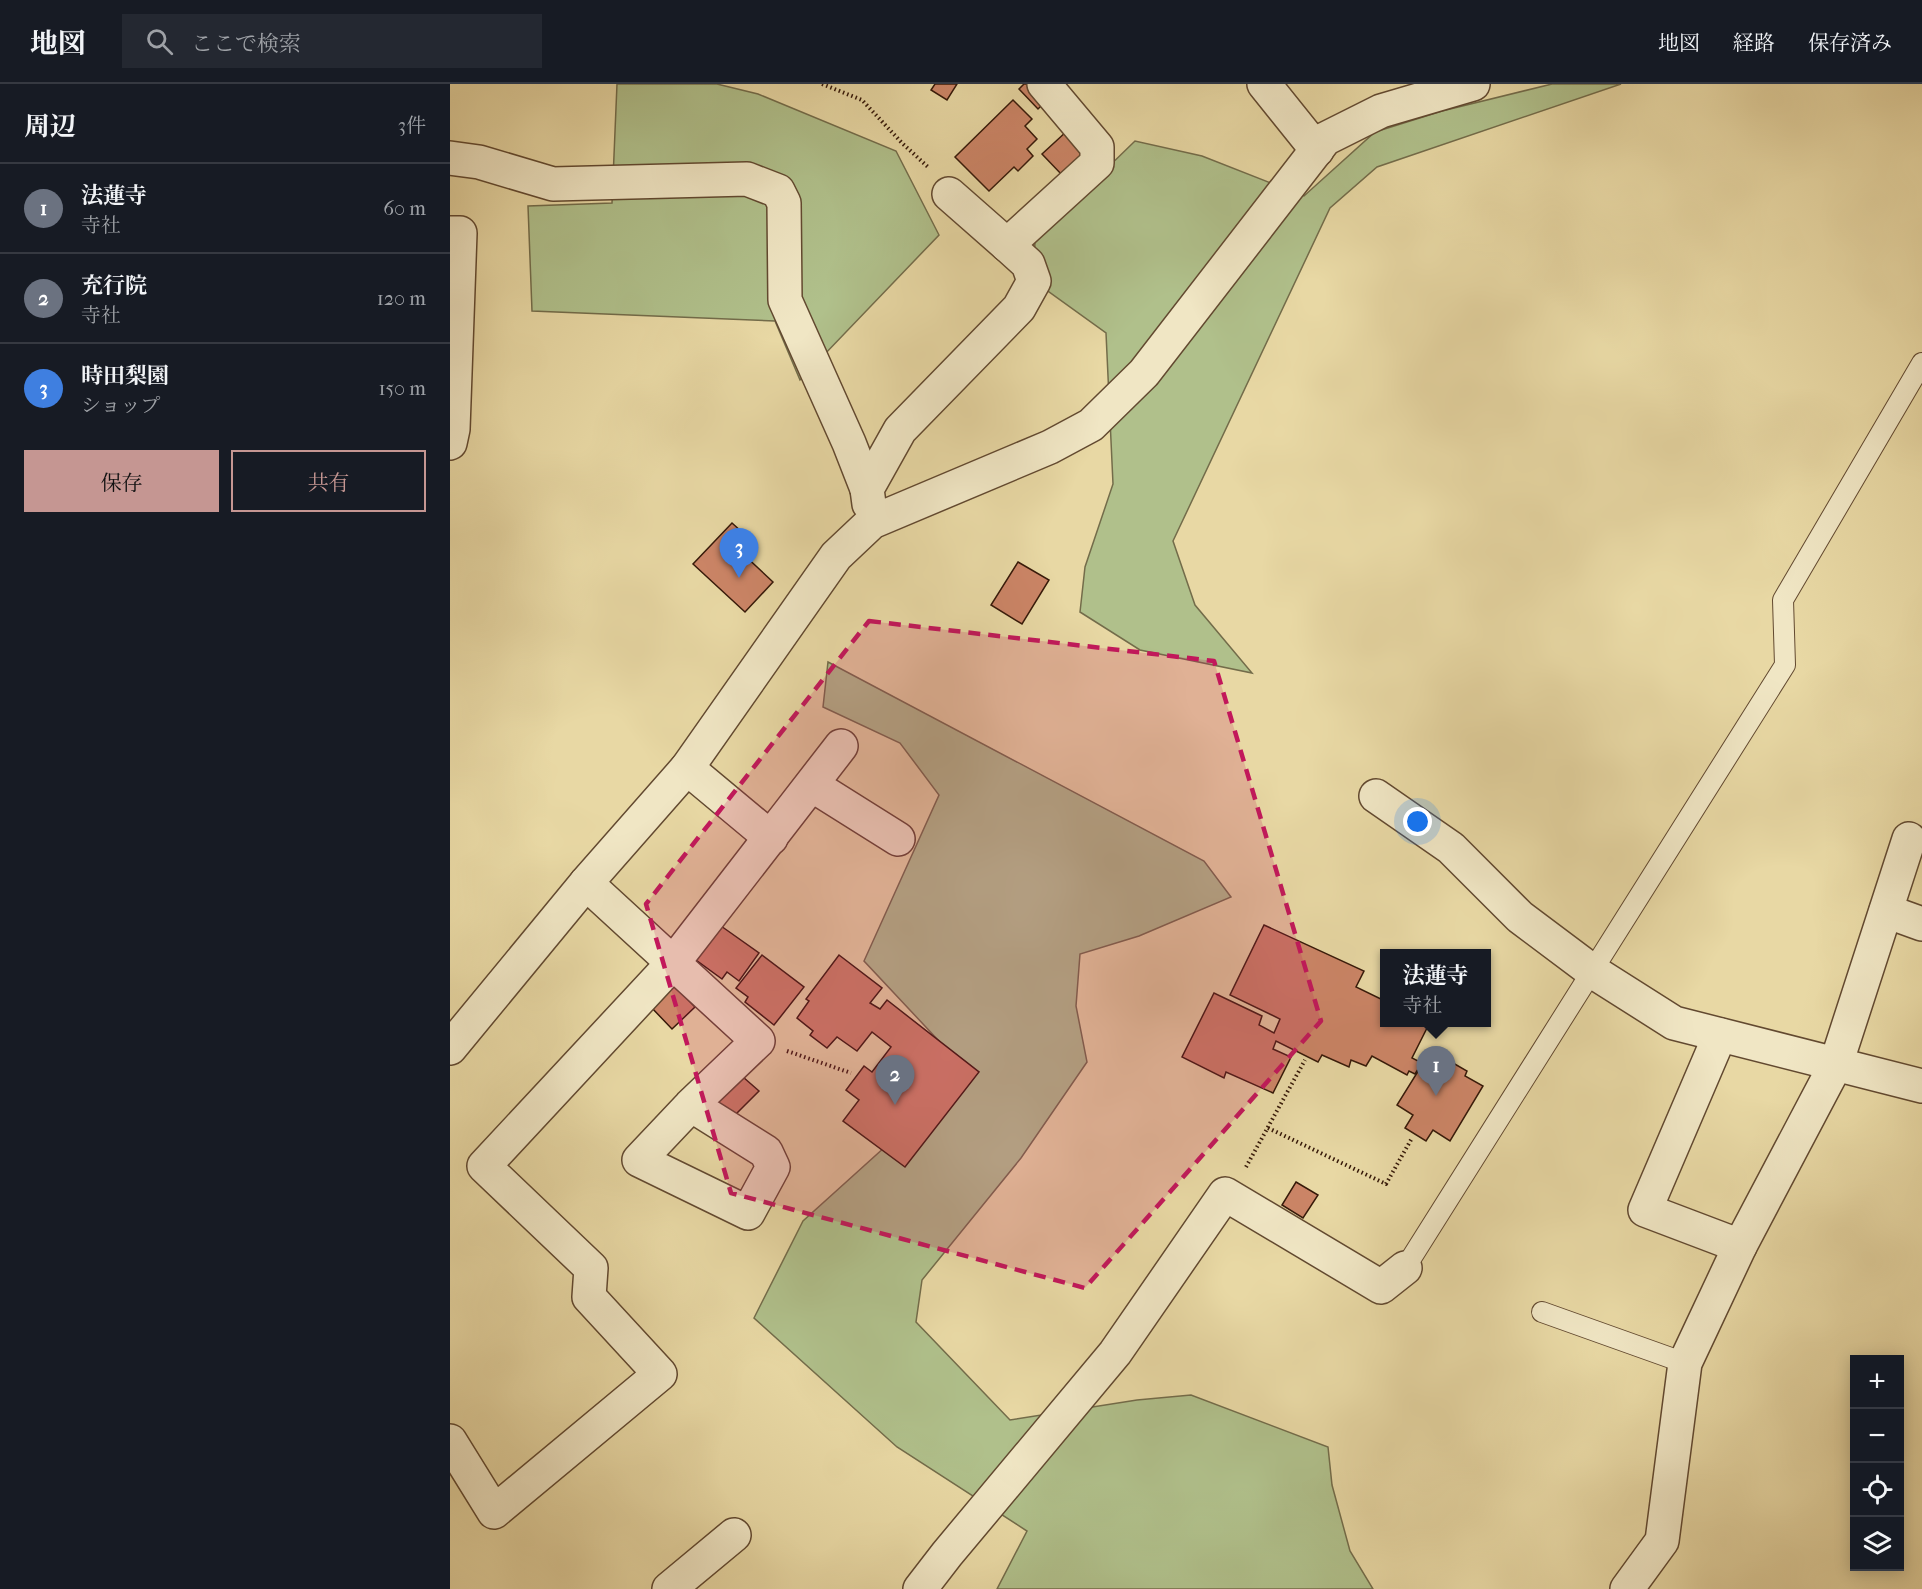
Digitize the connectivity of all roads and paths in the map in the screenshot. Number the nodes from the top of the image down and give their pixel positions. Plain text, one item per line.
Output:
1 (822, 84) edge
2 (1044, 84) edge
3 (1264, 84) edge
4 (1473, 84) edge
5 (1428, 91) edge
6 (1317, 150) junction
7 (450, 158) edge
8 (949, 194) joint
9 (450, 233) edge
10 (1007, 245) junction
11 (1922, 363) edge
12 (450, 443) edge
13 (867, 489) junction
14 (872, 522) junction
15 (841, 747) dead end
16 (687, 768) junction
17 (812, 784) junction
18 (1376, 796) dead end
19 (771, 838) junction
20 (898, 839) dead end
21 (1909, 839) dead end
22 (586, 883) junction
23 (1886, 910) junction
24 (1922, 924) edge
25 (674, 963) junction
26 (1592, 971) junction
27 (1720, 1035) junction
28 (758, 1041) junction
29 (450, 1048) edge
30 (1305, 1060) dead end
31 (1836, 1064) junction
32 (850, 1073) dead end
33 (1922, 1086) edge
34 (691, 1106) dead end
35 (1268, 1128) junction
36 (1412, 1138) dead end
37 (1229, 1197) junction
38 (1740, 1246) junction
39 (1405, 1268) joint
40 (1542, 1312) dead end
41 (1684, 1364) junction
42 (450, 1441) edge
43 (734, 1535) dead end
44 (669, 1589) edge
45 (920, 1589) edge
46 (1627, 1589) edge

1 - 8 path
2 - 10 street
3 - 6 street
4 - 5 street
5 - 6 street
6 - 14 street
7 - 13 street
8 - 10 street
9 - 12 street
10 - 13 street
11 - 26 lane
13 - 14 street
14 - 16 street
15 - 17 street
16 - 19 street
16 - 22 street
17 - 19 street
17 - 20 street
18 - 26 street
19 - 25 street
21 - 23 street
22 - 25 street
22 - 29 street
23 - 24 street
23 - 31 street
25 - 28 street
25 - 42 street
26 - 27 street
26 - 39 lane
27 - 31 street
27 - 38 street
28 - 32 path
28 - 34 street
30 - 35 path
31 - 33 street
31 - 38 street
35 - 36 path
35 - 37 path
37 - 39 street
37 - 45 street
38 - 41 street
40 - 41 lane
41 - 46 street
43 - 44 street

